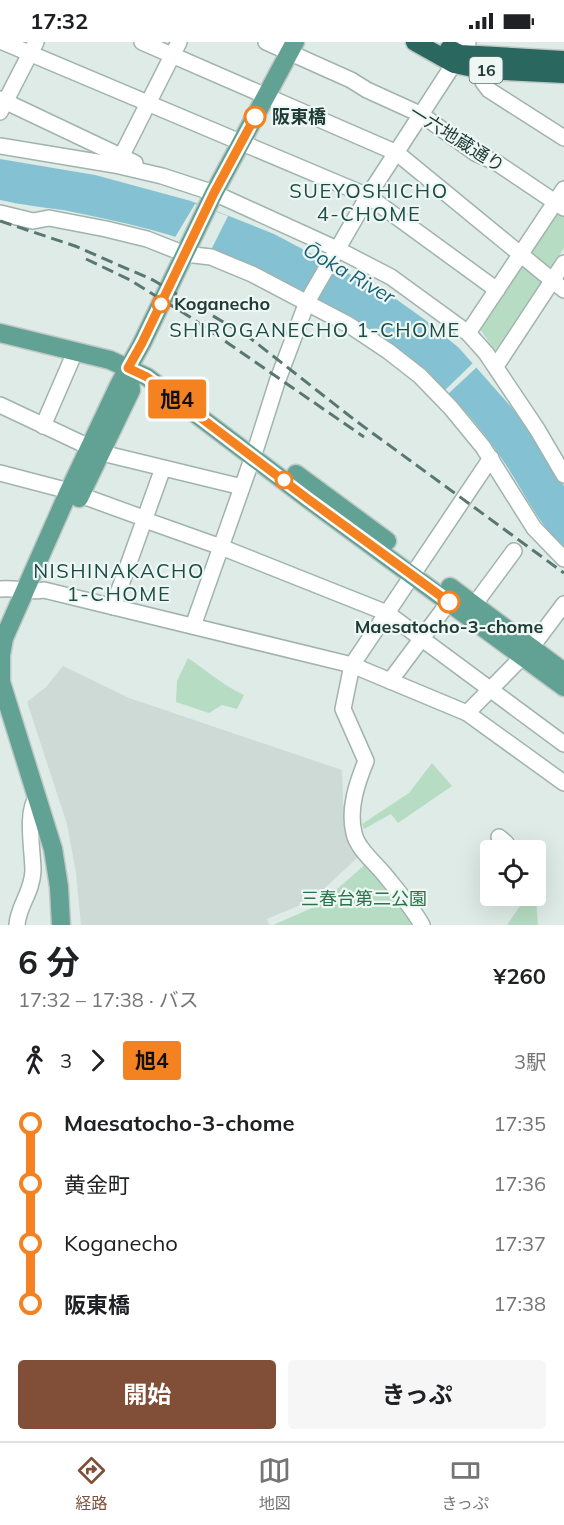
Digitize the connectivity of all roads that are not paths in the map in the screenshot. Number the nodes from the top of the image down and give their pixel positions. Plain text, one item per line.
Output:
1 (3, 42) edge
2 (142, 42) edge
3 (266, 42) edge
4 (415, 42) edge
5 (437, 42) edge
6 (292, 47) edge
7 (33, 48) edge
8 (176, 49) edge
9 (461, 53) edge
10 (564, 60) edge
11 (483, 70) junction
12 (564, 74) edge
13 (266, 97) junction
14 (148, 102) junction
15 (2, 104) edge
16 (422, 115) junction
17 (564, 138) edge
18 (241, 143) junction
19 (0, 146) edge
20 (397, 153) junction
21 (118, 161) junction
22 (214, 193) junction
23 (368, 196) junction
24 (561, 200) edge
25 (0, 213) edge
26 (185, 254) junction
27 (521, 254) junction
28 (334, 255) junction
29 (564, 263) edge
30 (558, 285) edge
31 (497, 290) junction
32 (308, 300) junction
33 (0, 324) edge
34 (0, 333) edge
35 (468, 333) junction
36 (75, 352) junction
37 (132, 363) junction
38 (496, 366) junction
39 (0, 405) edge
40 (43, 426) junction
41 (96, 450) junction
42 (255, 451) junction
43 (491, 458) junction
44 (163, 468) junction
45 (0, 473) edge
46 (564, 475) edge
47 (242, 488) junction
48 (75, 493) junction
49 (146, 519) junction
50 (221, 547) junction
51 (514, 551) dead end
52 (564, 559) edge
53 (416, 570) junction
54 (0, 589) edge
55 (31, 590) junction
56 (449, 602) junction
57 (564, 604) edge
58 (474, 605) junction
59 (113, 607) junction
60 (387, 613) junction
61 (193, 626) junction
62 (422, 639) junction
63 (526, 652) junction
64 (352, 665) junction
65 (564, 672) edge
66 (390, 681) junction
67 (1, 682) edge
68 (564, 687) edge
69 (490, 689) junction
70 (468, 713) junction
71 (559, 740) edge
72 (564, 783) edge
73 (37, 797) junction
74 (17, 925) edge
75 (61, 925) edge
76 (71, 925) edge
77 (422, 925) edge

1 - 7 street
2 - 8 street
3 - 6 street, 一六地蔵通り
4 - 9 highway, 16
5 - 9 highway, 16
6 - 13 main road
6 - 16 street, 一六地蔵通り
7 - 14 street
7 - 15 street
8 - 13 street
8 - 14 street
9 - 10 highway, 16
9 - 11 highway, 16
9 - 16 street
11 - 12 highway, 16
11 - 17 street
13 - 18 main road
13 - 20 street
14 - 18 street
14 - 21 street
15 - 21 street
16 - 20 street
16 - 24 street, 一六地蔵通り
18 - 22 main road
18 - 23 street
19 - 21 street
20 - 23 street
20 - 27 street
21 - 22 street
22 - 26 main road
22 - 28 street
23 - 28 street
23 - 31 street
24 - 27 street
25 - 26 street
26 - 32 street
26 - 37 main road
27 - 30 street
27 - 31 street
28 - 32 street
28 - 35 street
29 - 30 street
30 - 38 street
31 - 35 street
32 - 42 street
32 - 43 street
33 - 37 main road
34 - 36 main road
35 - 38 street
36 - 37 main road
36 - 40 street
37 - 41 main road
37 - 42 main road
38 - 46 street
39 - 40 street
40 - 41 street
41 - 44 street
41 - 48 main road
42 - 47 street
42 - 53 main road
43 - 52 street
43 - 53 street
44 - 47 street
44 - 49 street
45 - 48 street
47 - 50 street
48 - 49 street
48 - 55 main road
49 - 50 street
49 - 59 street
50 - 60 street
50 - 61 street
51 - 58 street
53 - 56 main road
53 - 58 main road
53 - 60 street
54 - 55 street
55 - 59 street
55 - 67 main road
55 - 76 main road
56 - 62 street
56 - 63 main road
57 - 63 street
58 - 63 main road
59 - 61 street
60 - 62 street
60 - 64 street
61 - 64 street
62 - 66 street
62 - 69 street
63 - 65 main road
63 - 68 main road
63 - 69 street
64 - 66 street
64 - 77 street
66 - 70 street
67 - 73 main road
69 - 70 street
69 - 71 street
70 - 72 street
73 - 74 street
73 - 75 main road

